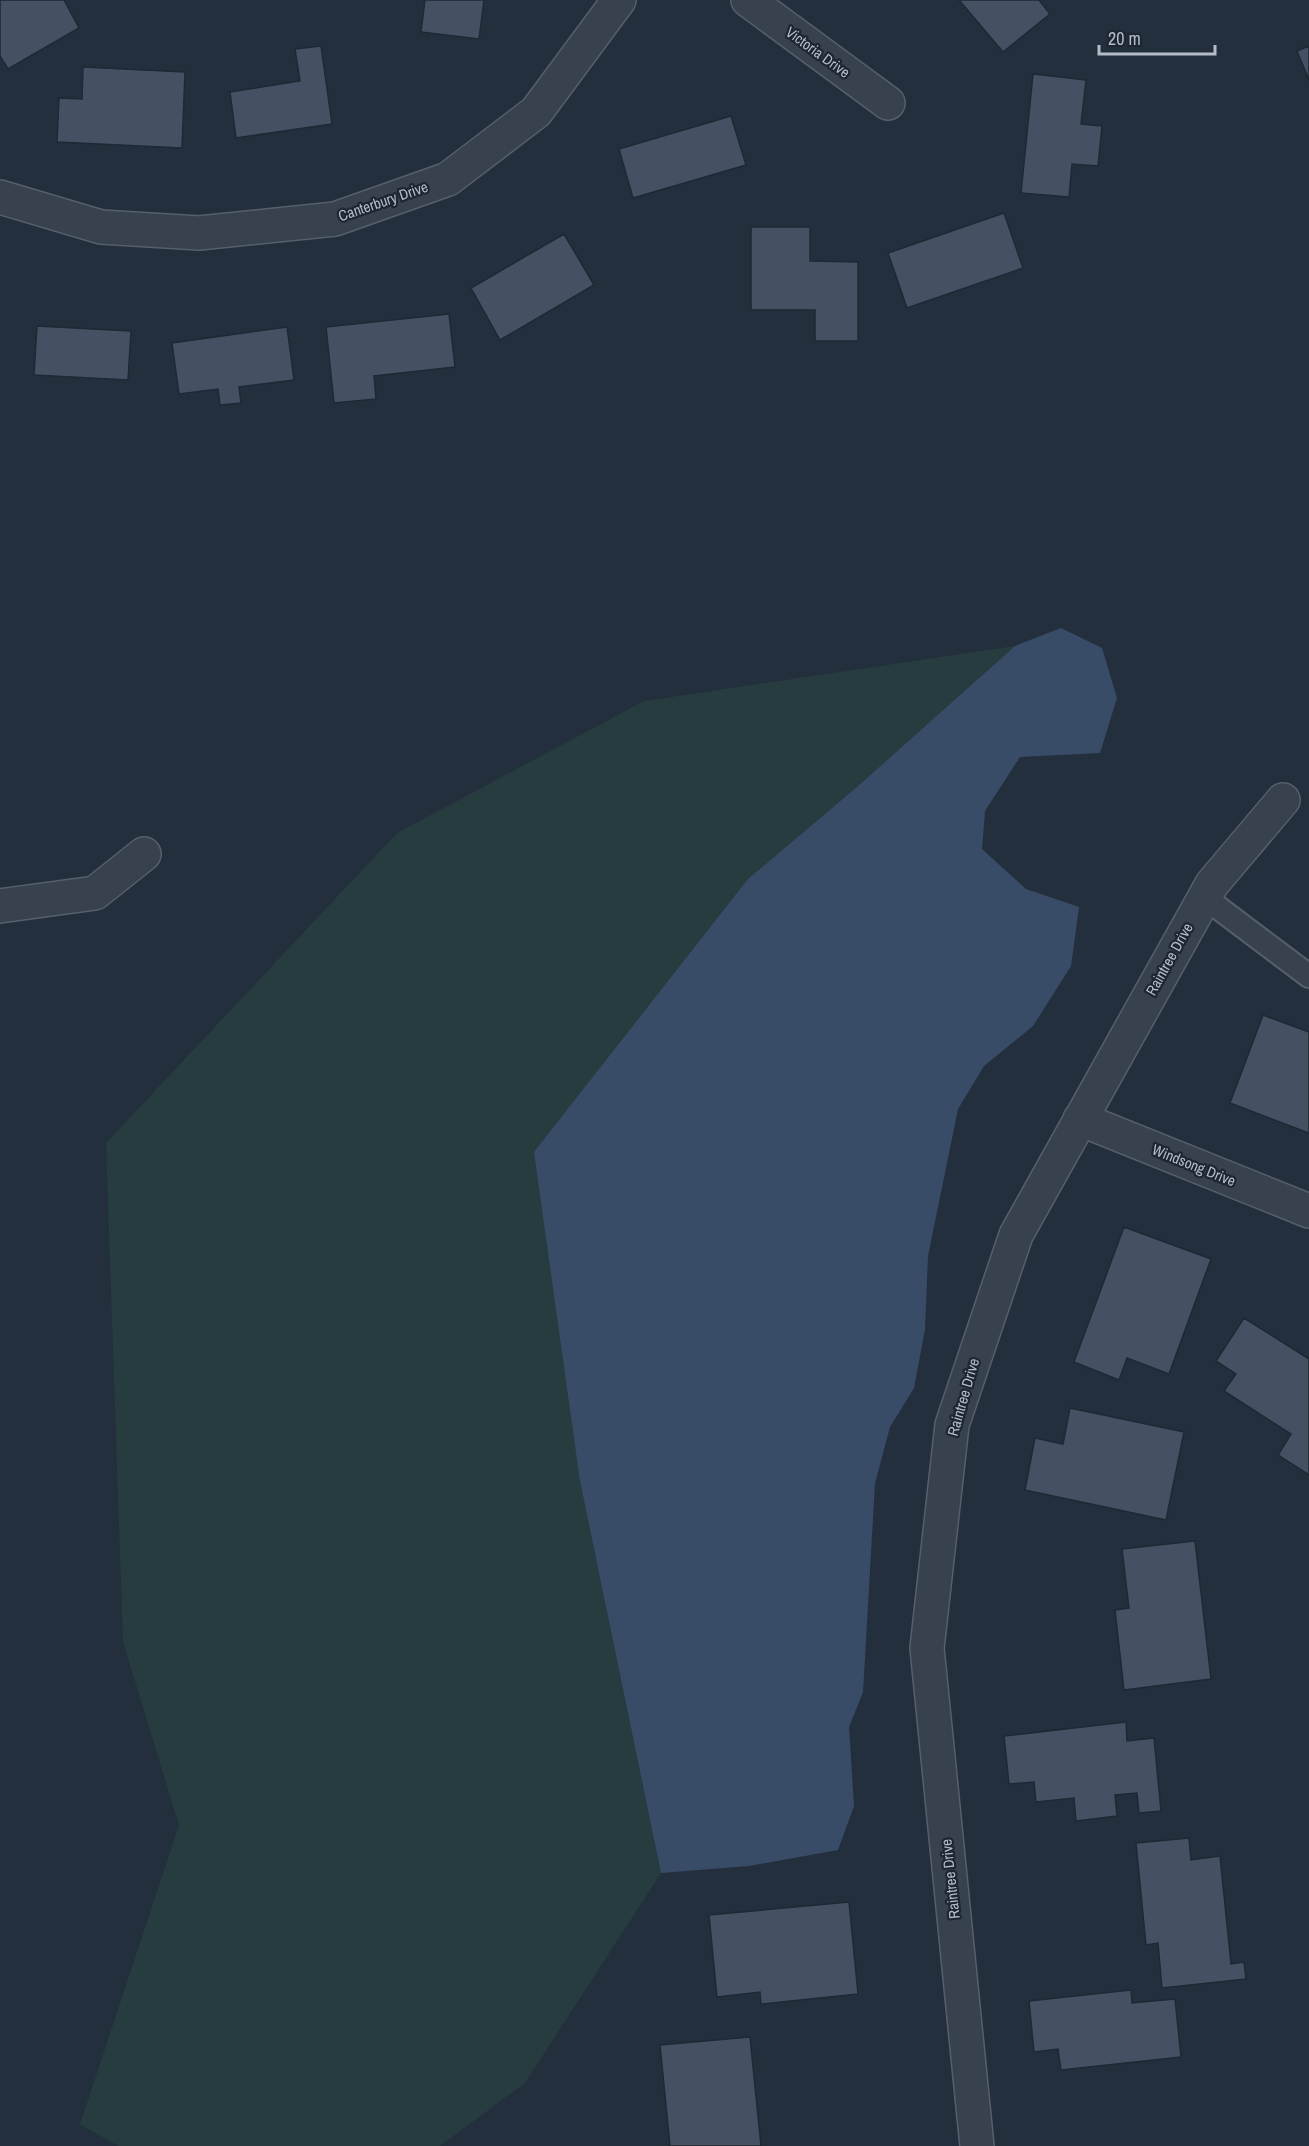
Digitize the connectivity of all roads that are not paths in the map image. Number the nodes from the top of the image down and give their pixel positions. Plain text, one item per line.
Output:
1 (620, 0) edge
2 (747, 0) edge
3 (888, 103) dead end
4 (0, 197) edge
5 (1283, 800) dead end
6 (144, 854) dead end
7 (1204, 897) junction
8 (0, 906) edge
9 (1309, 976) edge
10 (1080, 1119) junction
11 (1309, 1211) edge
12 (977, 2146) edge

1 - 4 street, Canterbury Drive
2 - 3 street, Victoria Drive
5 - 7 street, Raintree Drive
6 - 8 street
7 - 9 lane
7 - 10 street, Raintree Drive
10 - 11 street, Windsong Drive
10 - 12 street, Raintree Drive

